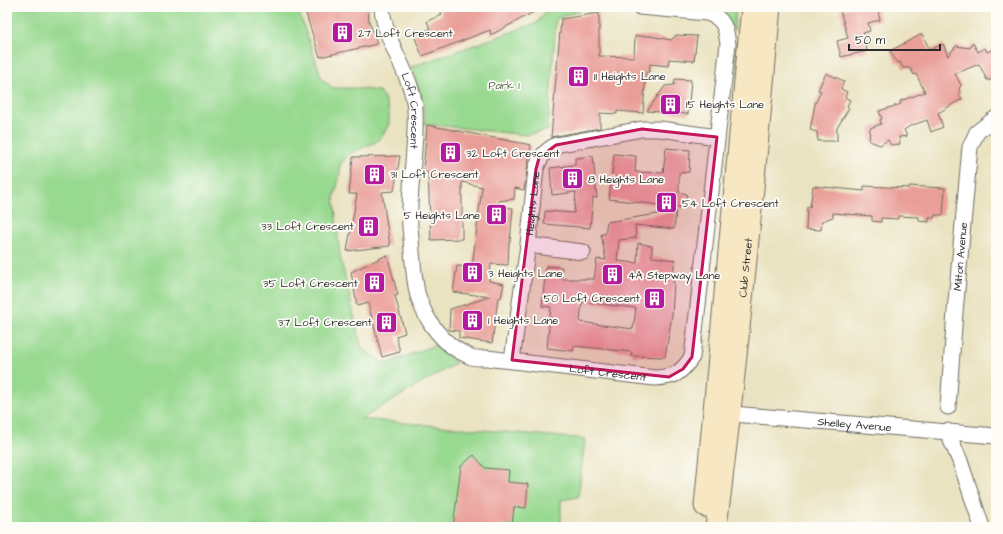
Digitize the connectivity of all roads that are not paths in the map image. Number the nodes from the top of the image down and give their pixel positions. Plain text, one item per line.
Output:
1 (382, 7) edge
2 (640, 7) edge
3 (752, 7) edge
4 (770, 7) edge
5 (996, 118) edge
6 (717, 137) junction
7 (528, 245) junction
8 (583, 252) dead end
9 (512, 360) junction
10 (948, 407) dead end
11 (722, 413) junction
12 (946, 431) junction
13 (996, 436) edge
14 (703, 527) edge
15 (716, 527) edge
16 (982, 527) edge

1 - 9 street, Loft Crescent
2 - 6 street, Loft Crescent
3 - 11 main road, Club Street
4 - 11 main road, Club Street
5 - 10 street, Milton Avenue
6 - 7 street, Heights Lane
6 - 9 street, Loft Crescent
7 - 8 street
7 - 9 street, Heights Lane
11 - 12 street, Shelley Avenue
11 - 14 main road, Club Street
11 - 15 main road, Club Street
12 - 13 street, Shelley Avenue
12 - 16 street

